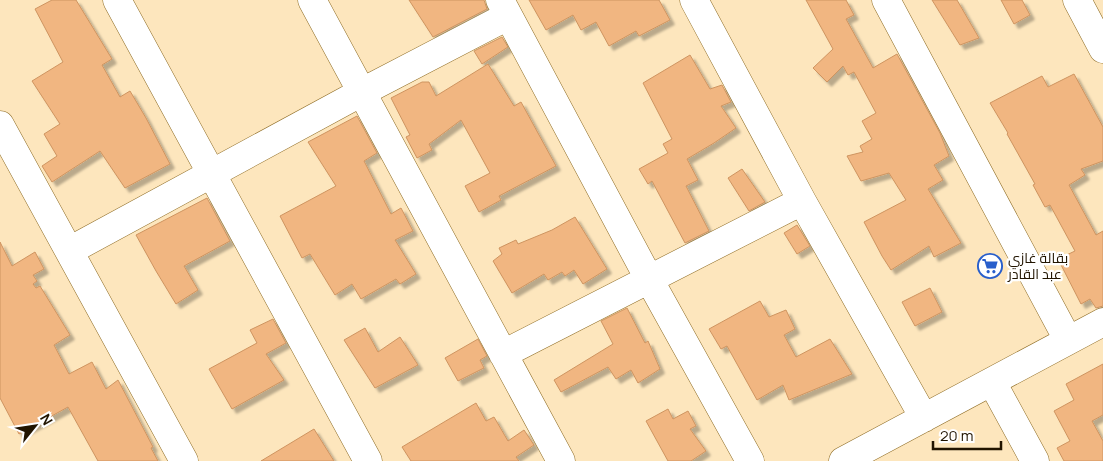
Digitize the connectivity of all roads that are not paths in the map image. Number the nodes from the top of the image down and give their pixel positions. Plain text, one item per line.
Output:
1 (117, 0) edge
2 (312, 0) edge
3 (694, 0) edge
4 (886, 0) edge
5 (1077, 0) edge
6 (504, 8) edge
7 (1101, 41) edge
8 (362, 92) junction
9 (2, 132) edge
10 (212, 174) junction
11 (802, 201) junction
12 (69, 251) junction
13 (648, 279) junction
14 (1103, 322) edge
15 (1068, 340) junction
16 (503, 354) junction
17 (992, 382) junction
18 (924, 418) junction
19 (847, 460) edge
20 (184, 461) edge
21 (368, 461) edge
22 (561, 461) edge
23 (750, 461) edge
24 (1036, 461) edge

1 - 10 street
2 - 8 street
3 - 11 street
4 - 15 street
5 - 7 street
6 - 8 street
6 - 13 street
8 - 10 street
8 - 16 street
9 - 12 street
10 - 12 street
10 - 21 street
11 - 13 street
11 - 18 street
12 - 20 street
13 - 16 street
13 - 23 street
14 - 15 street
15 - 17 street
16 - 22 street
17 - 18 street
17 - 24 street
18 - 19 street

